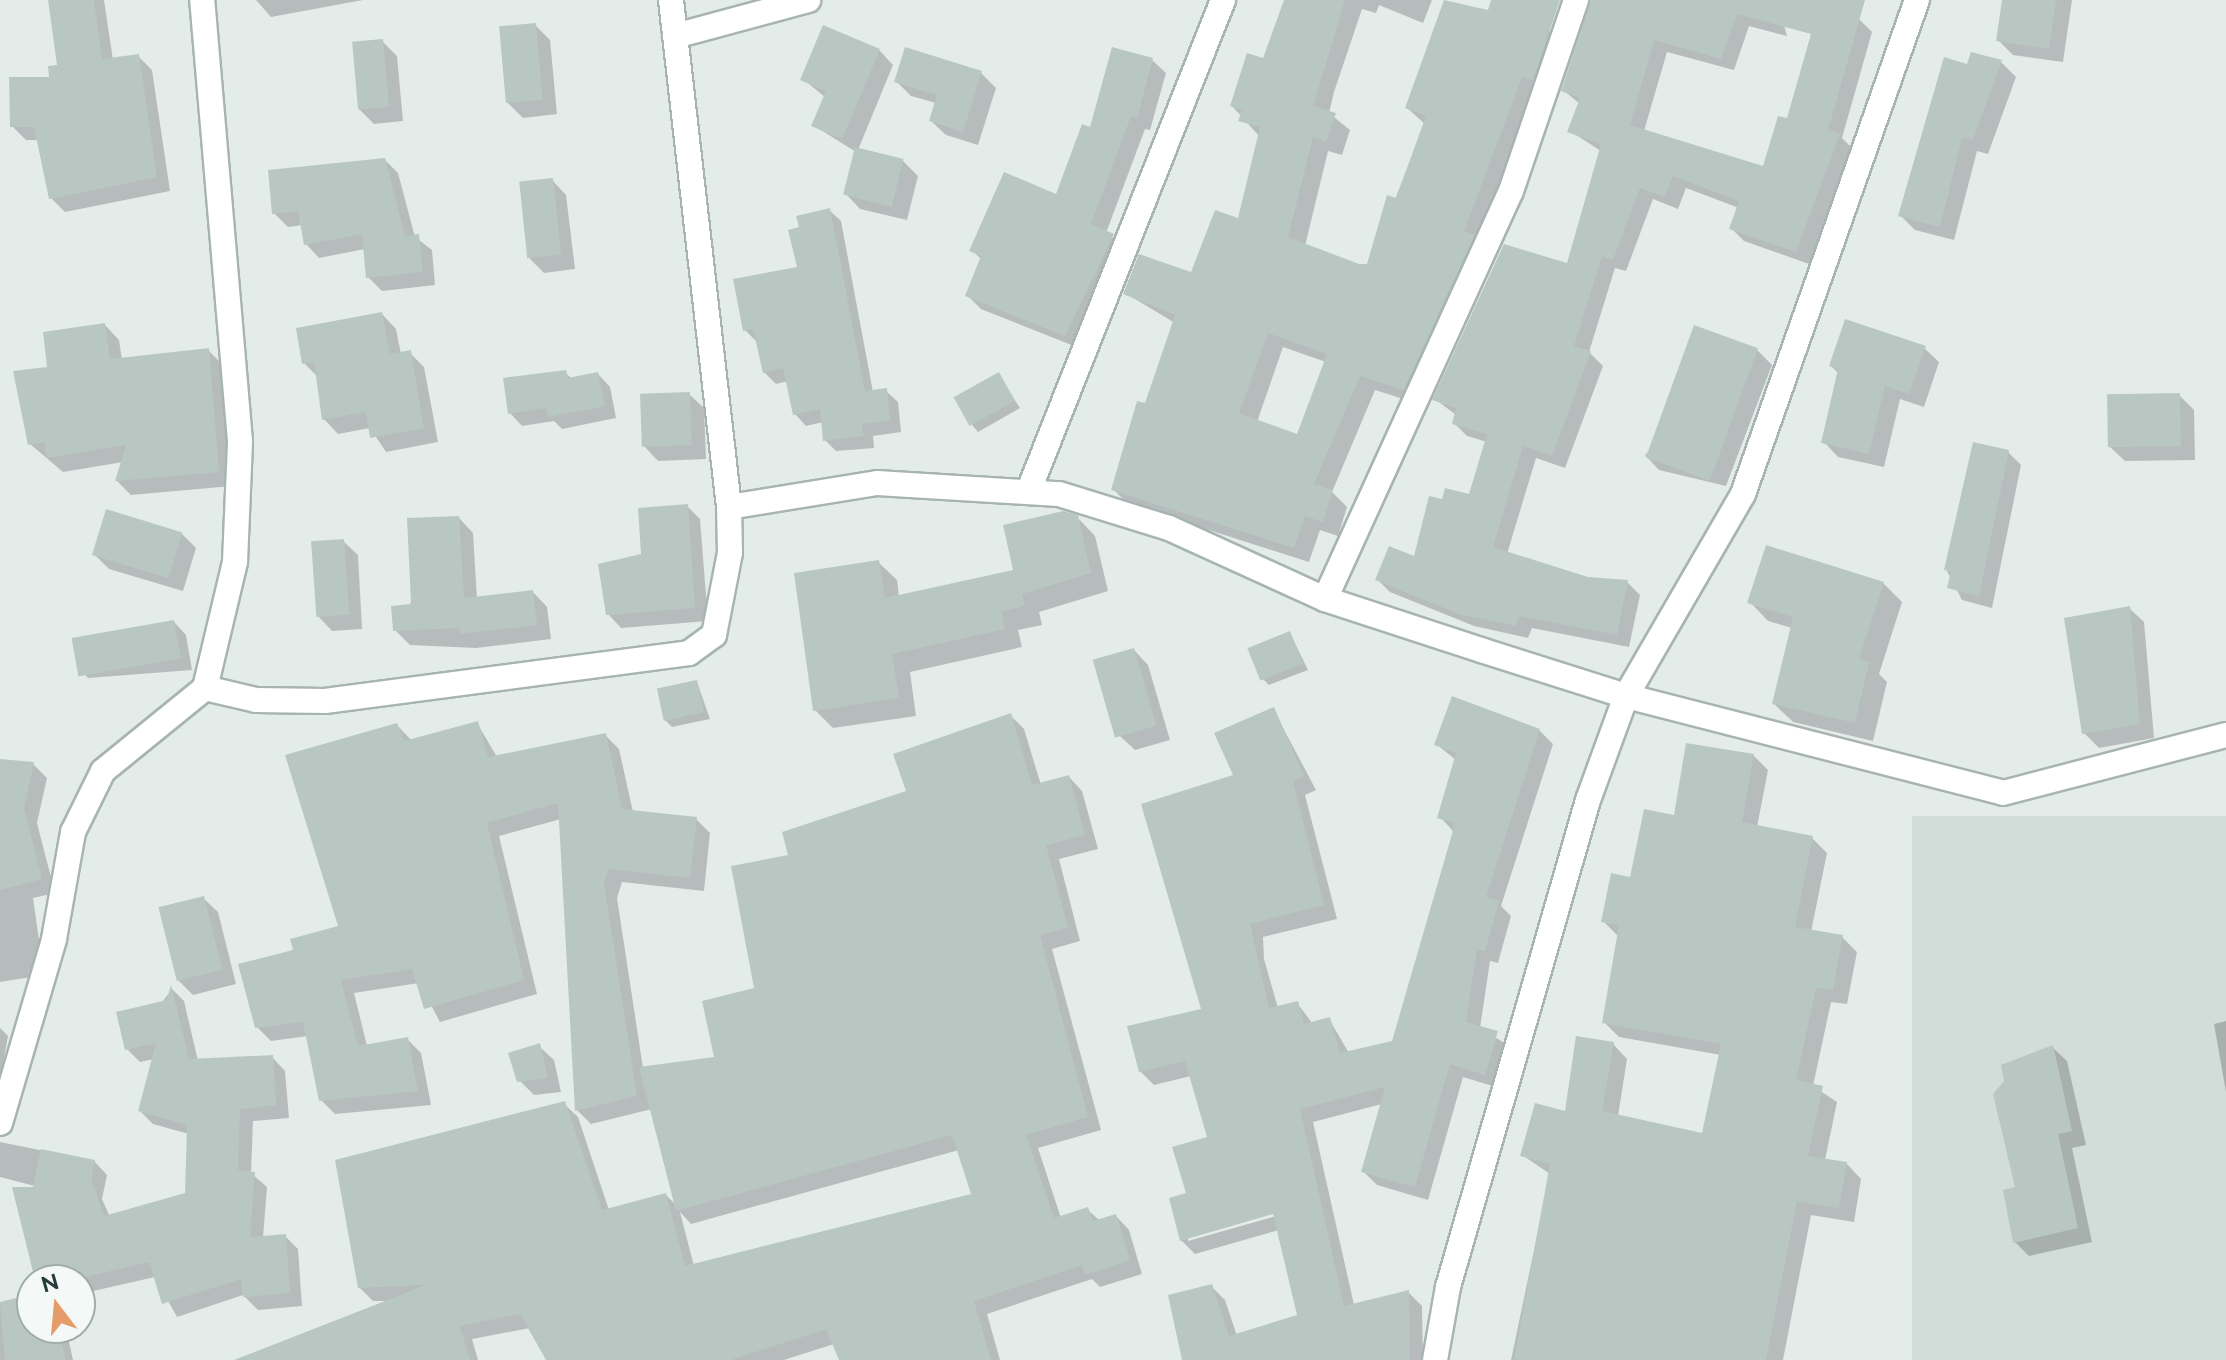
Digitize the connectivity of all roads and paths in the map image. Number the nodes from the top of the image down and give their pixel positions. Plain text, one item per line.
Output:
1 (202, 0) edge
2 (671, 0) edge
3 (808, 0) edge
4 (1223, 0) edge
5 (1576, 0) edge
6 (1917, 0) edge
7 (675, 36) junction
8 (1029, 490) junction
9 (729, 507) junction
10 (1325, 599) junction
11 (205, 688) junction
12 (1626, 696) junction
13 (2226, 735) edge
14 (0, 1123) edge
15 (1435, 1360) edge

1 - 11 street
2 - 7 street
3 - 7 street
4 - 8 street
5 - 10 street
6 - 12 street
7 - 9 street
8 - 9 street
8 - 10 street
9 - 11 street
10 - 12 street
11 - 14 street
12 - 13 street
12 - 15 street

